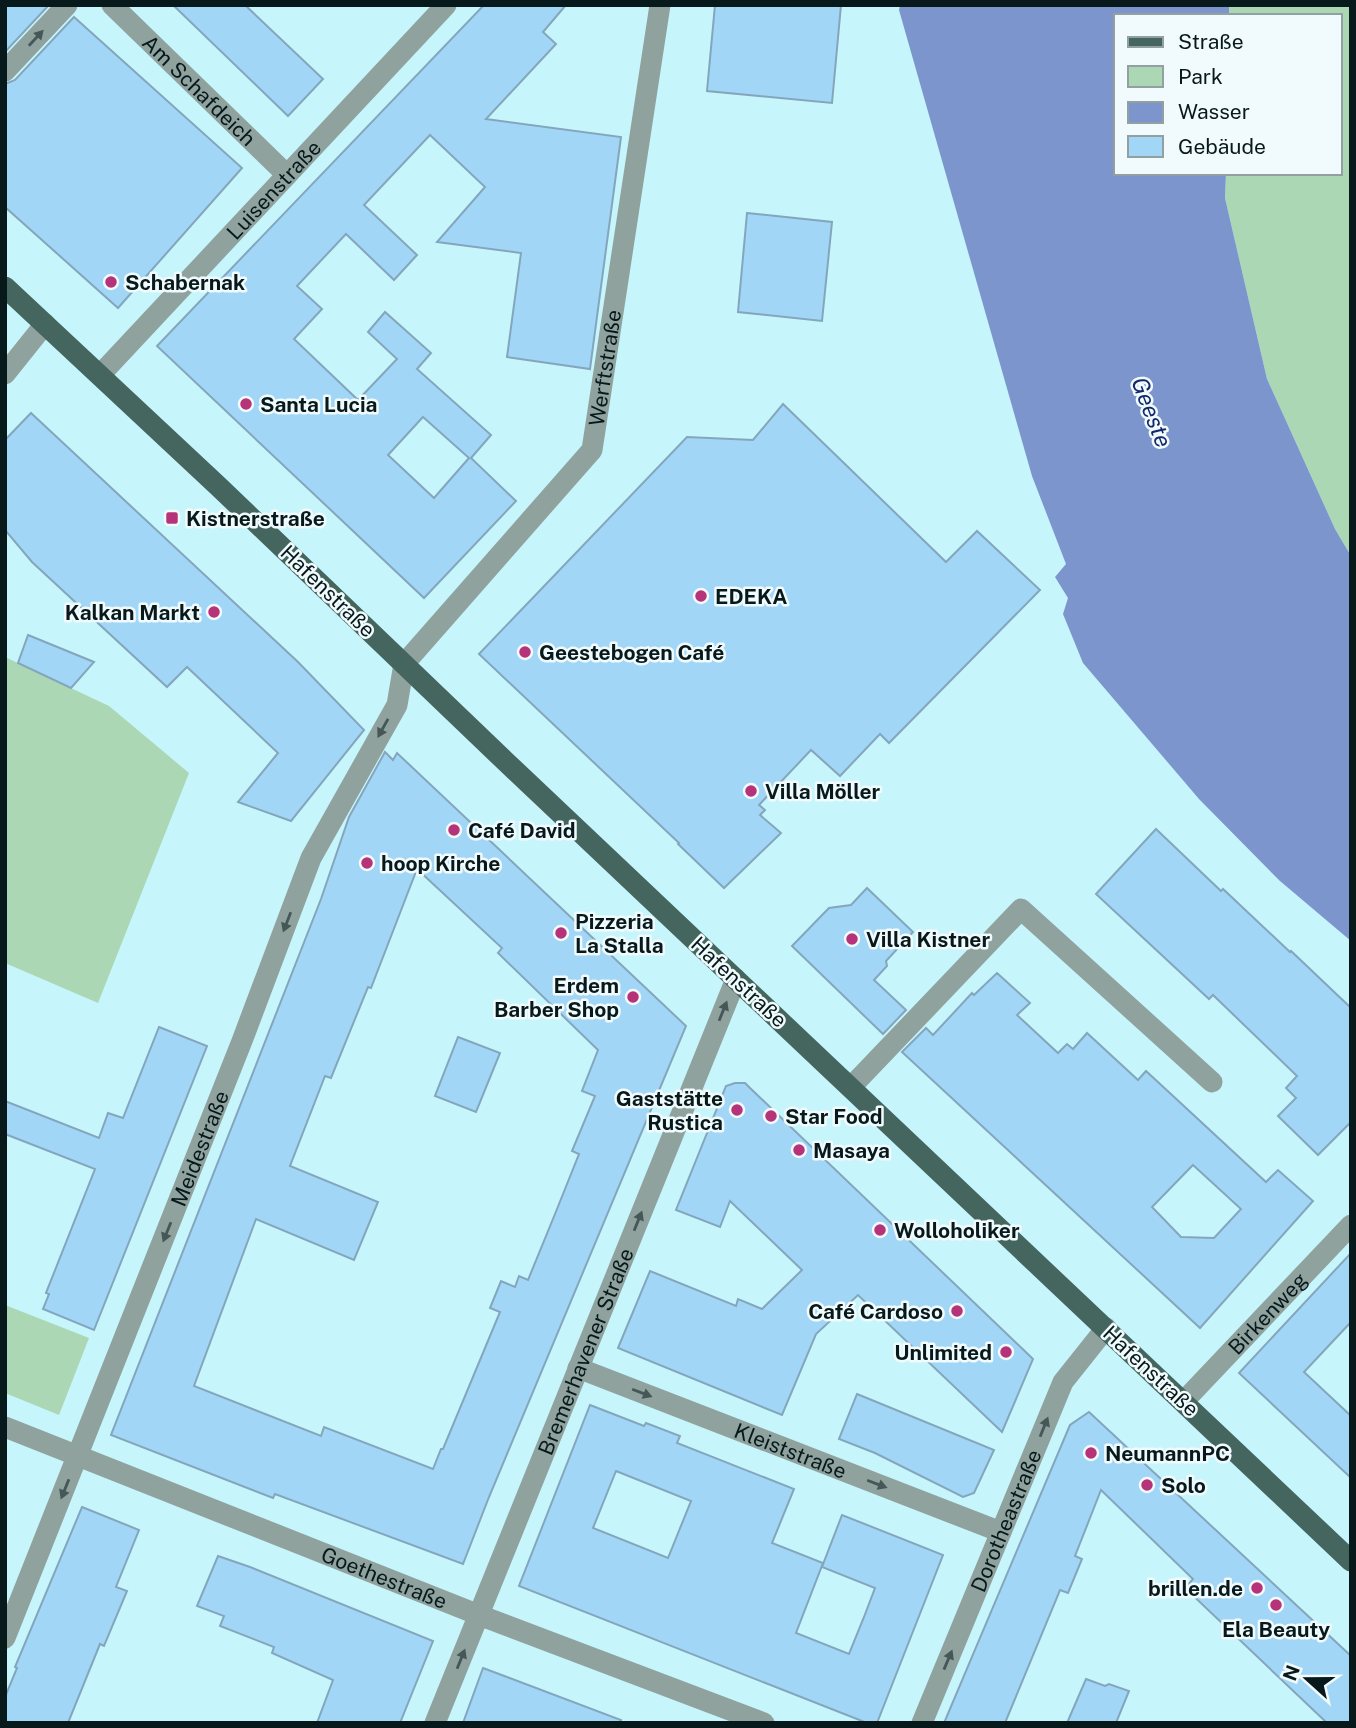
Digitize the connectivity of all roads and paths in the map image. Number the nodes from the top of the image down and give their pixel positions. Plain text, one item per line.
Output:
1 (67, 5) edge
2 (112, 5) edge
3 (446, 5) edge
4 (660, 5) edge
5 (5, 71) edge
6 (286, 175) junction
7 (5, 287) edge
8 (45, 324) junction
9 (5, 374) edge
10 (100, 375) junction
11 (404, 664) junction
12 (736, 979) junction
13 (1212, 1082) dead end
14 (851, 1087) junction
15 (1351, 1225) edge
16 (1106, 1328) junction
17 (578, 1368) junction
18 (1184, 1401) junction
19 (5, 1427) edge
20 (78, 1456) junction
21 (1001, 1532) junction
22 (1351, 1561) edge
23 (479, 1615) junction
24 (5, 1637) edge
25 (435, 1723) edge
26 (764, 1723) edge
27 (922, 1723) edge

5 -> 1 street
2 - 6 street, Am Schafdeich
3 - 6 street, Luisenstraße
4 - 11 street, Werftstraße
6 - 10 street, Luisenstraße
7 - 8 main road, Hafenstraße
8 - 9 street
8 - 10 main road, Hafenstraße
10 - 11 main road, Hafenstraße
11 - 12 main road, Hafenstraße
11 -> 20 street, Meidestraße
12 - 14 main road, Hafenstraße
17 -> 12 street, Bremerhavener Straße
13 - 14 street
14 - 16 main road, Hafenstraße
15 - 18 street, Birkenweg
16 - 18 main road, Hafenstraße
21 -> 16 street, Dorotheastraße
17 -> 21 street, Kleiststraße
17 - 23 street, Bremerhavener Straße
18 - 22 main road, Hafenstraße
19 - 20 street, Goethestraße
20 - 23 street, Goethestraße
20 -> 24 street, Meidestraße
27 -> 21 street, Dorotheastraße
25 -> 23 street, Bremerhavener Straße
23 - 26 street, Goethestraße

